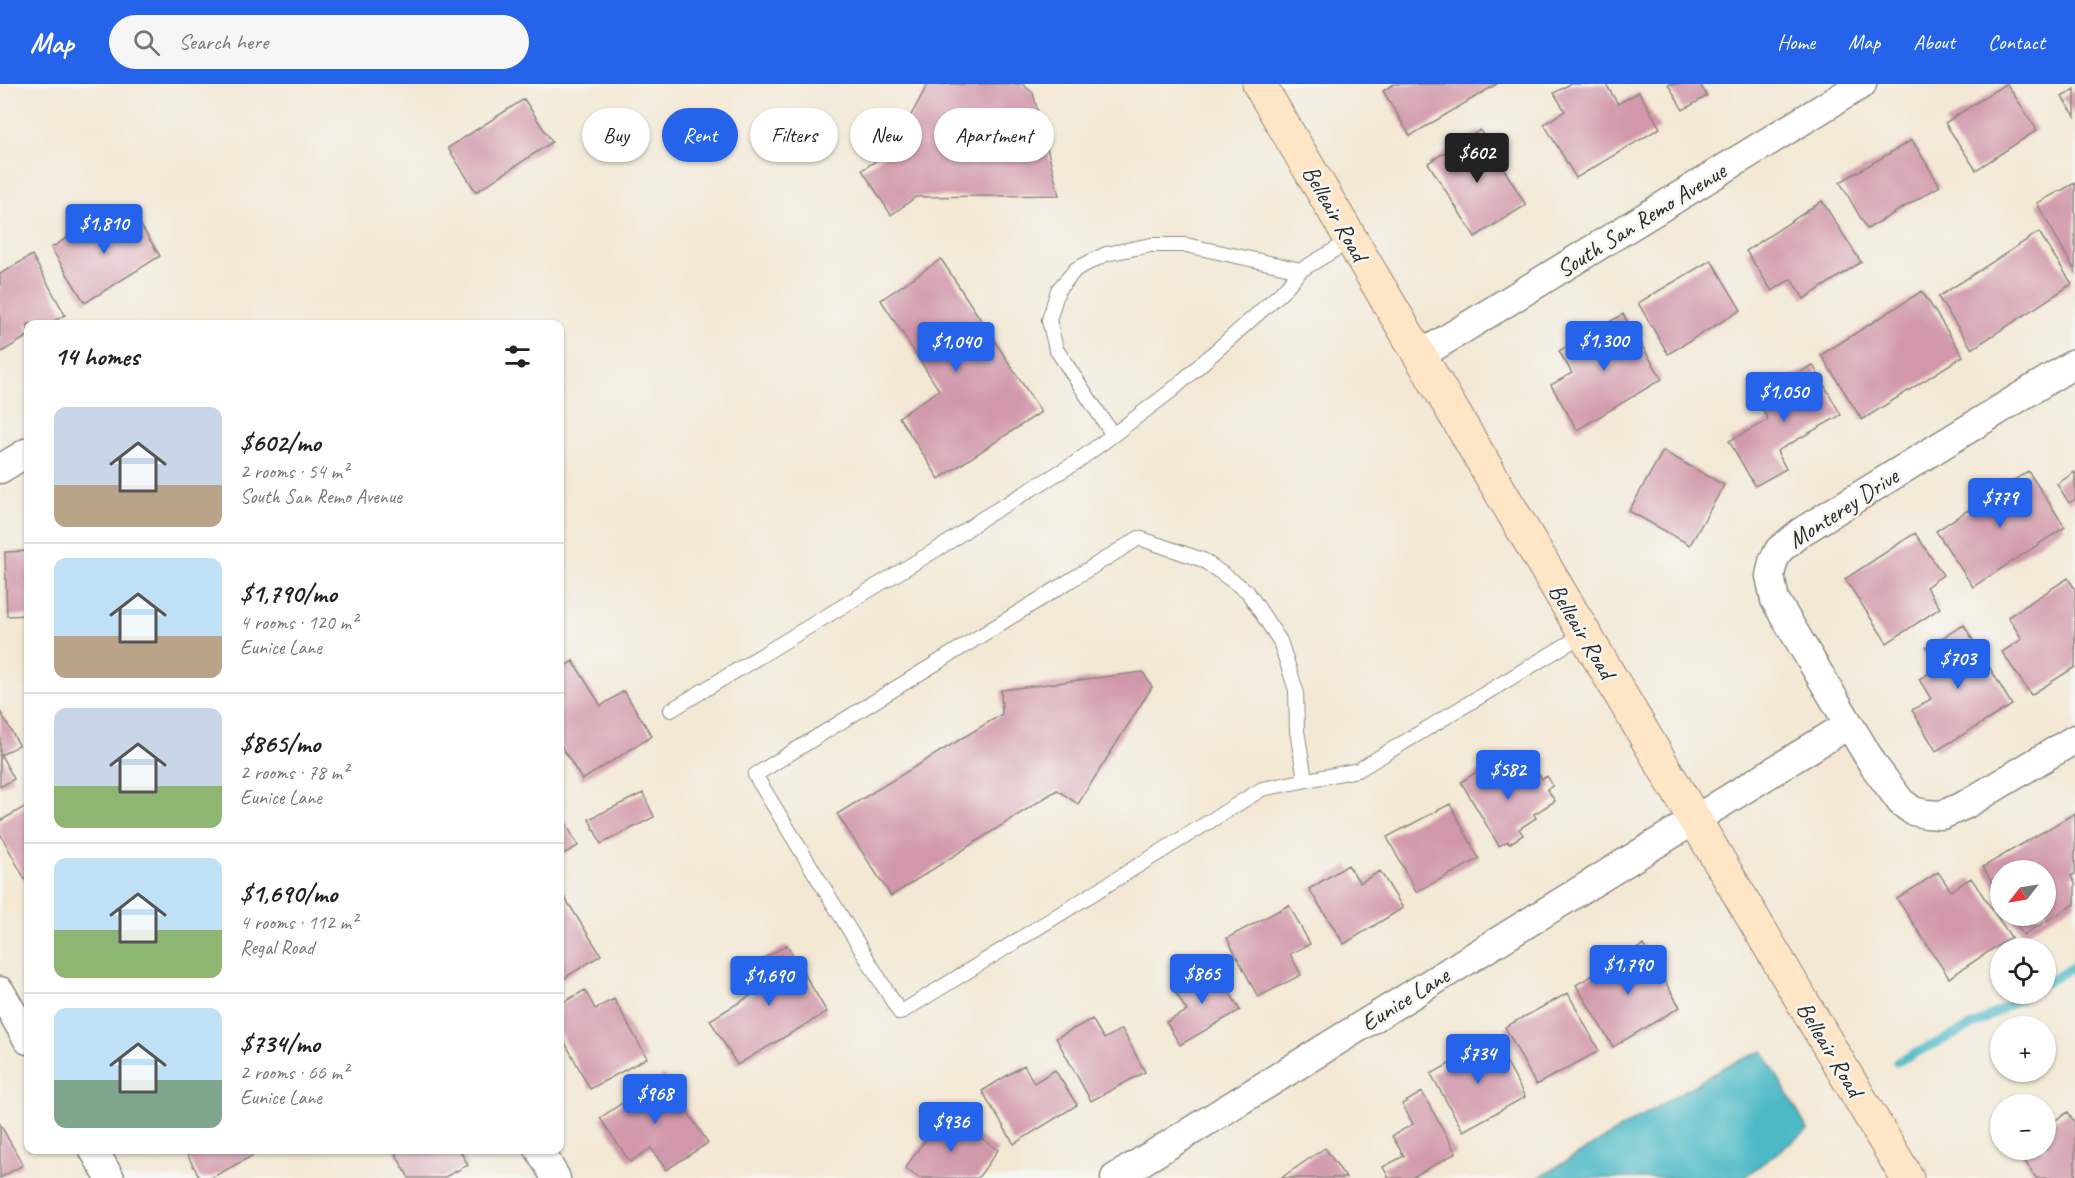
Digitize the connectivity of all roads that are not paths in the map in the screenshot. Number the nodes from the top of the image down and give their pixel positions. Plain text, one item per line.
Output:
1 (1259, 84) edge
2 (1862, 84) edge
3 (1351, 240) junction
4 (1301, 270) junction
5 (1419, 356) junction
6 (2075, 363) edge
7 (1113, 435) junction
8 (24, 454) edge
9 (0, 469) edge
10 (1584, 634) junction
11 (671, 710) dead end
12 (1848, 725) junction
13 (2075, 739) edge
14 (1305, 779) junction
15 (1694, 819) junction
16 (0, 991) edge
17 (24, 1033) edge
18 (96, 1154) edge
19 (542, 1154) edge
20 (110, 1178) edge
21 (556, 1178) edge
22 (1115, 1178) edge
23 (1907, 1178) edge

1 - 3 main road, Belleair Road
2 - 5 street, South San Remo Avenue
3 - 4 lane
3 - 5 main road, Belleair Road
4 - 7 lane
4 - 7 lane
5 - 10 main road, Belleair Road
6 - 12 street, Monterey Drive
7 - 11 lane
8 - 9 street
10 - 14 lane
10 - 15 main road, Belleair Road
12 - 13 street, Monterey Drive
12 - 15 street
14 - 14 lane
15 - 22 street, Eunice Lane
15 - 23 main road, Belleair Road
16 - 17 street
18 - 20 street
19 - 21 street

